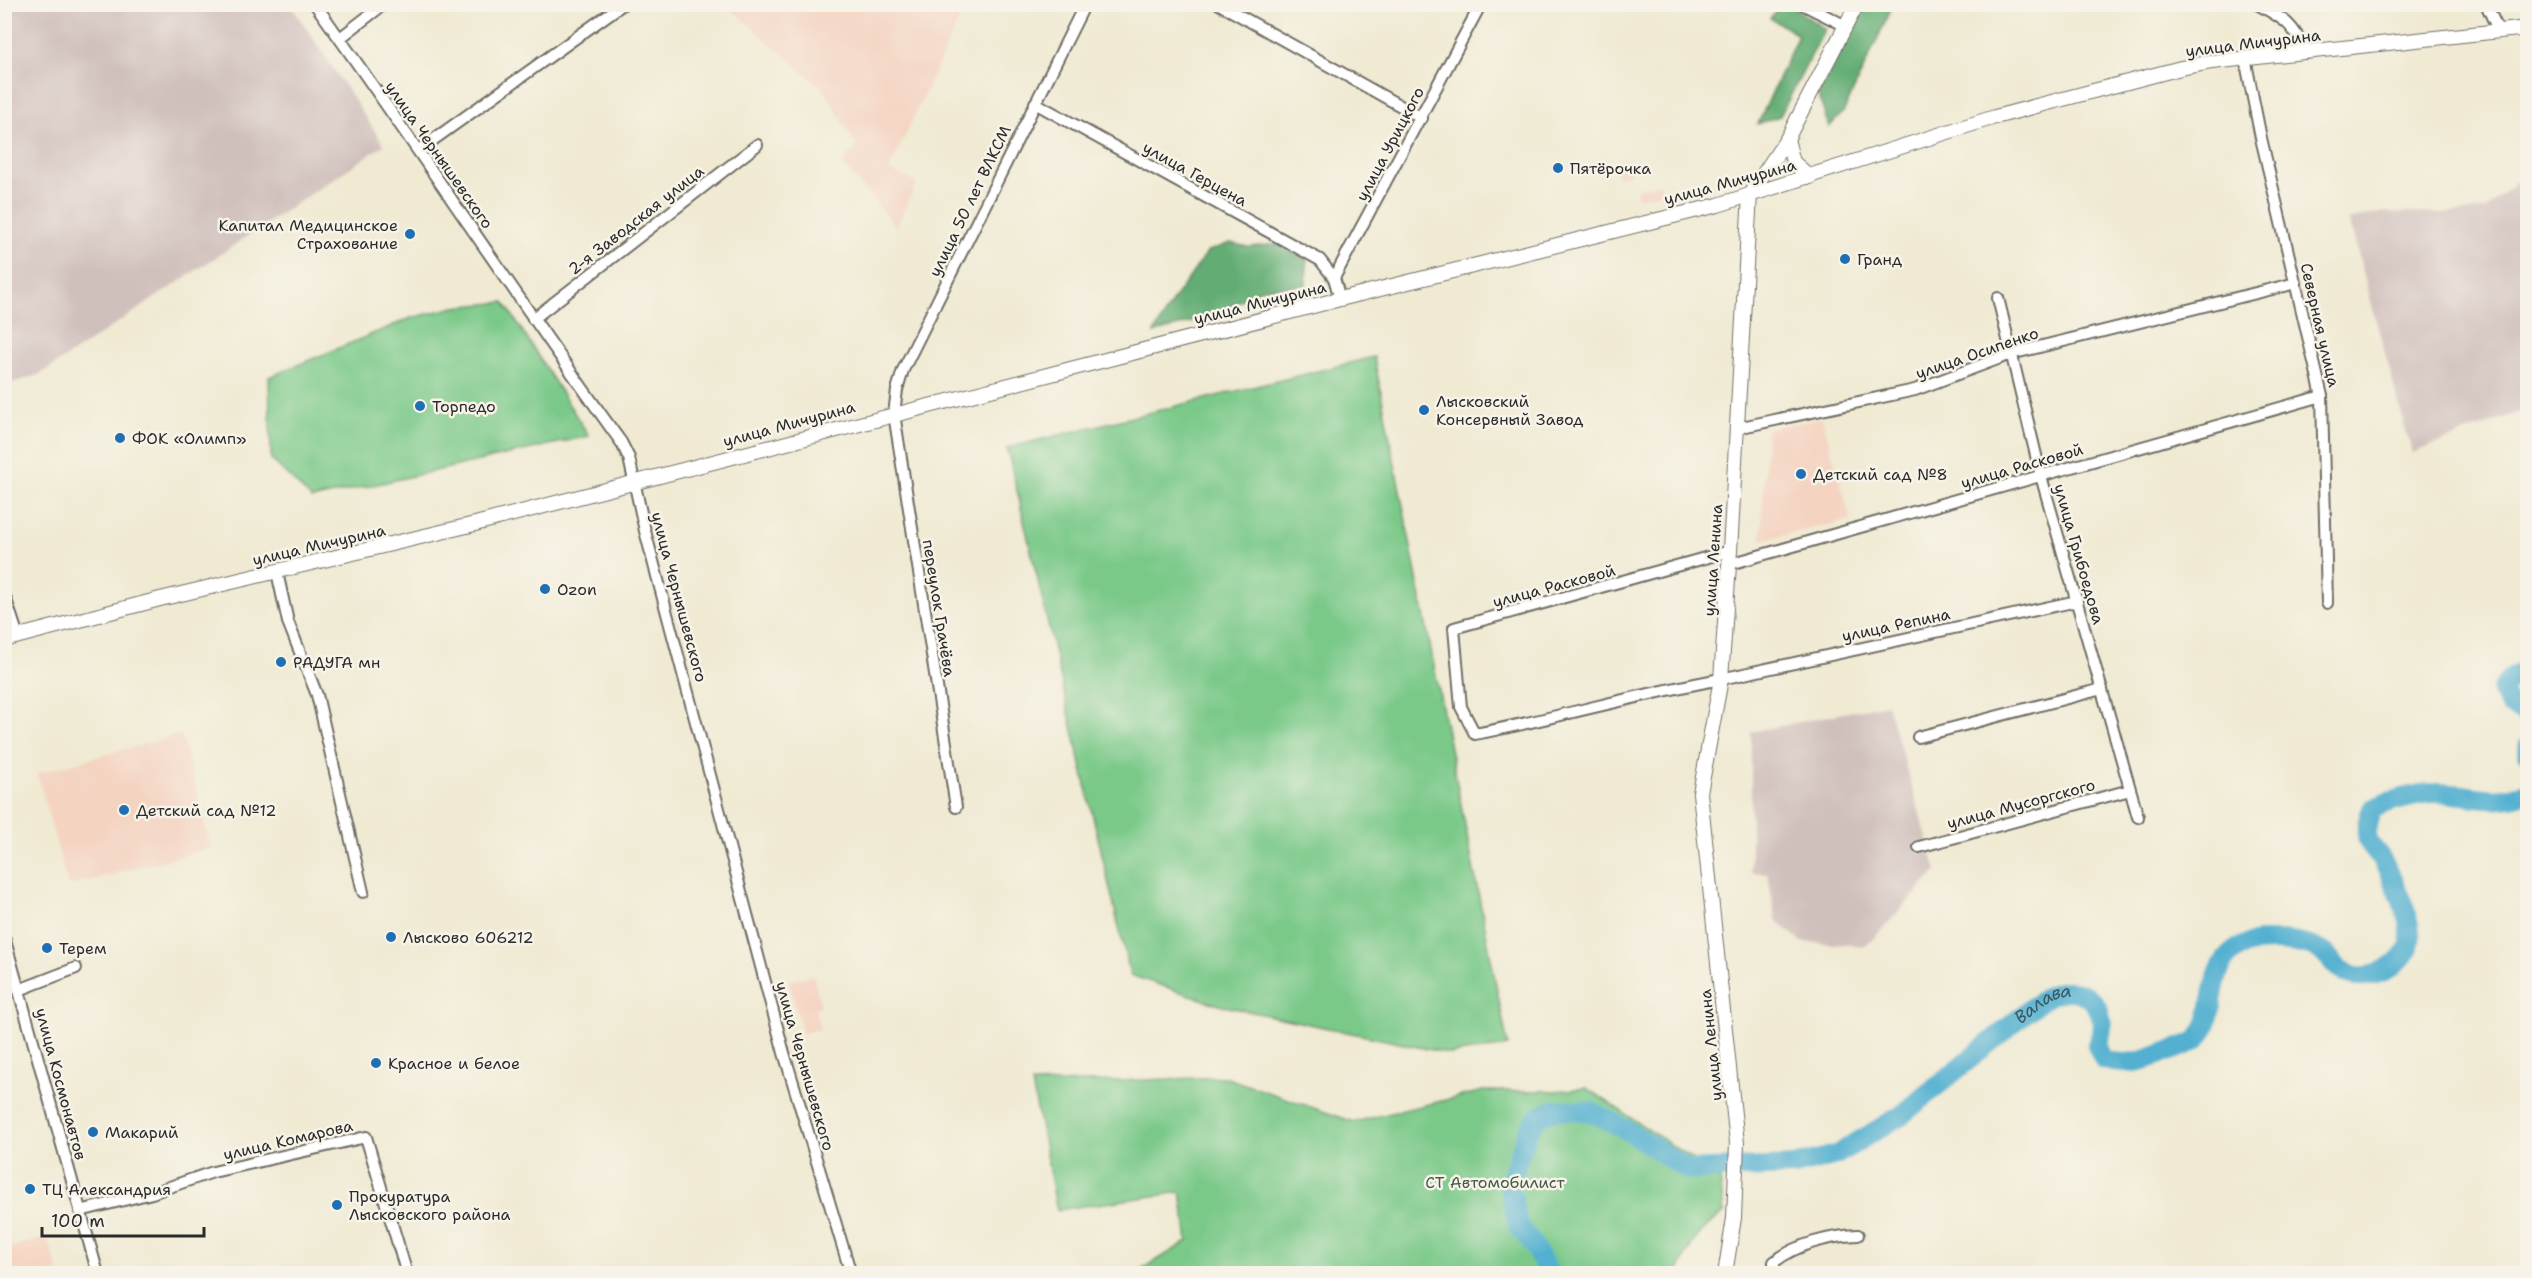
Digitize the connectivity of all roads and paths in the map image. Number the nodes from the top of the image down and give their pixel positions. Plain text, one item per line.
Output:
1 (315, 4) edge
2 (384, 4) edge
3 (623, 4) edge
4 (1084, 4) edge
5 (1219, 4) edge
6 (1481, 4) edge
7 (1802, 4) edge
8 (1857, 4) edge
9 (2257, 4) edge
10 (2486, 4) edge
11 (1846, 26) junction
12 (2528, 28) edge
13 (2499, 32) junction
14 (340, 38) junction
15 (2307, 53) junction
16 (2246, 58) junction
17 (1035, 103) junction
18 (1422, 118) junction
19 (1787, 139) junction
20 (757, 145) dead end
21 (419, 150) junction
22 (1810, 177) junction
23 (1750, 195) junction
24 (1334, 278) junction
25 (2296, 283) junction
26 (1998, 298) dead end
27 (1340, 299) junction
28 (533, 319) junction
29 (2011, 354) junction
30 (2322, 396) junction
31 (894, 414) junction
32 (1737, 428) junction
33 (2042, 476) junction
34 (634, 482) junction
35 (1730, 558) junction
36 (278, 572) junction
37 (4, 594) edge
38 (2077, 601) junction
39 (2327, 603) dead end
40 (1454, 628) joint
41 (11, 638) edge
42 (1721, 679) junction
43 (2102, 689) junction
44 (1918, 737) dead end
45 (2130, 790) junction
46 (956, 807) dead end
47 (2138, 817) dead end
48 (1919, 847) dead end
49 (363, 892) dead end
50 (4, 937) edge
51 (76, 968) dead end
52 (19, 990) junction
53 (80, 1211) junction
54 (1858, 1235) dead end
55 (98, 1274) edge
56 (407, 1274) edge
57 (851, 1274) edge
58 (1725, 1274) edge
59 (1774, 1274) edge

1 - 14 street, улица Чернышевского
2 - 14 street
3 - 21 street
4 - 17 street, улица 50 лет ВЛКСМ
5 - 18 street
6 - 18 street, улица Урицкого
7 - 11 street
8 - 11 main road
9 - 15 street
10 - 13 street
11 - 19 main road
12 - 13 main road, улица Мичурина
13 - 15 main road, улица Мичурина
14 - 21 street, улица Чернышевского
15 - 16 main road, улица Мичурина
16 - 22 main road, улица Мичурина
16 - 25 street, Северная улица
17 - 24 street, улица Герцена
17 - 31 street, улица 50 лет ВЛКСМ
18 - 24 street, улица Урицкого
19 - 22 main road
19 - 23 main road
20 - 28 street, 2-я Заводская улица
21 - 28 street, улица Чернышевского
22 - 23 main road, улица Мичурина
23 - 27 main road, улица Мичурина
23 - 32 main road, улица Ленина
24 - 27 street
25 - 29 street, улица Осипенко
25 - 30 street, Северная улица
26 - 29 street, улица Грибоедова
27 - 31 main road, улица Мичурина
28 - 34 street, улица Чернышевского
29 - 32 street, улица Осипенко
29 - 33 street, улица Грибоедова
30 - 33 street, улица Расковой
30 - 39 street, Северная улица
31 - 34 main road, улица Мичурина
31 - 46 street, переулок Грачёва
32 - 35 main road, улица Ленина
33 - 35 street, улица Расковой
33 - 38 street, улица Грибоедова
34 - 36 main road, улица Мичурина
34 - 57 street, улица Чернышевского
35 - 40 street, улица Расковой
35 - 42 main road, улица Ленина
36 - 41 main road, улица Мичурина
36 - 49 street
37 - 41 street
38 - 42 street, улица Репина
38 - 43 street, улица Грибоедова
40 - 42 street, улица Репина
42 - 58 main road, улица Ленина
43 - 44 street
43 - 45 street, улица Грибоедова
45 - 47 street, улица Грибоедова
45 - 48 street, улица Мусоргского
50 - 52 street, улица Космонавтов
51 - 52 street
52 - 53 street, улица Космонавтов
53 - 55 street, улица Космонавтов
53 - 56 street, улица Комарова
54 - 59 street

